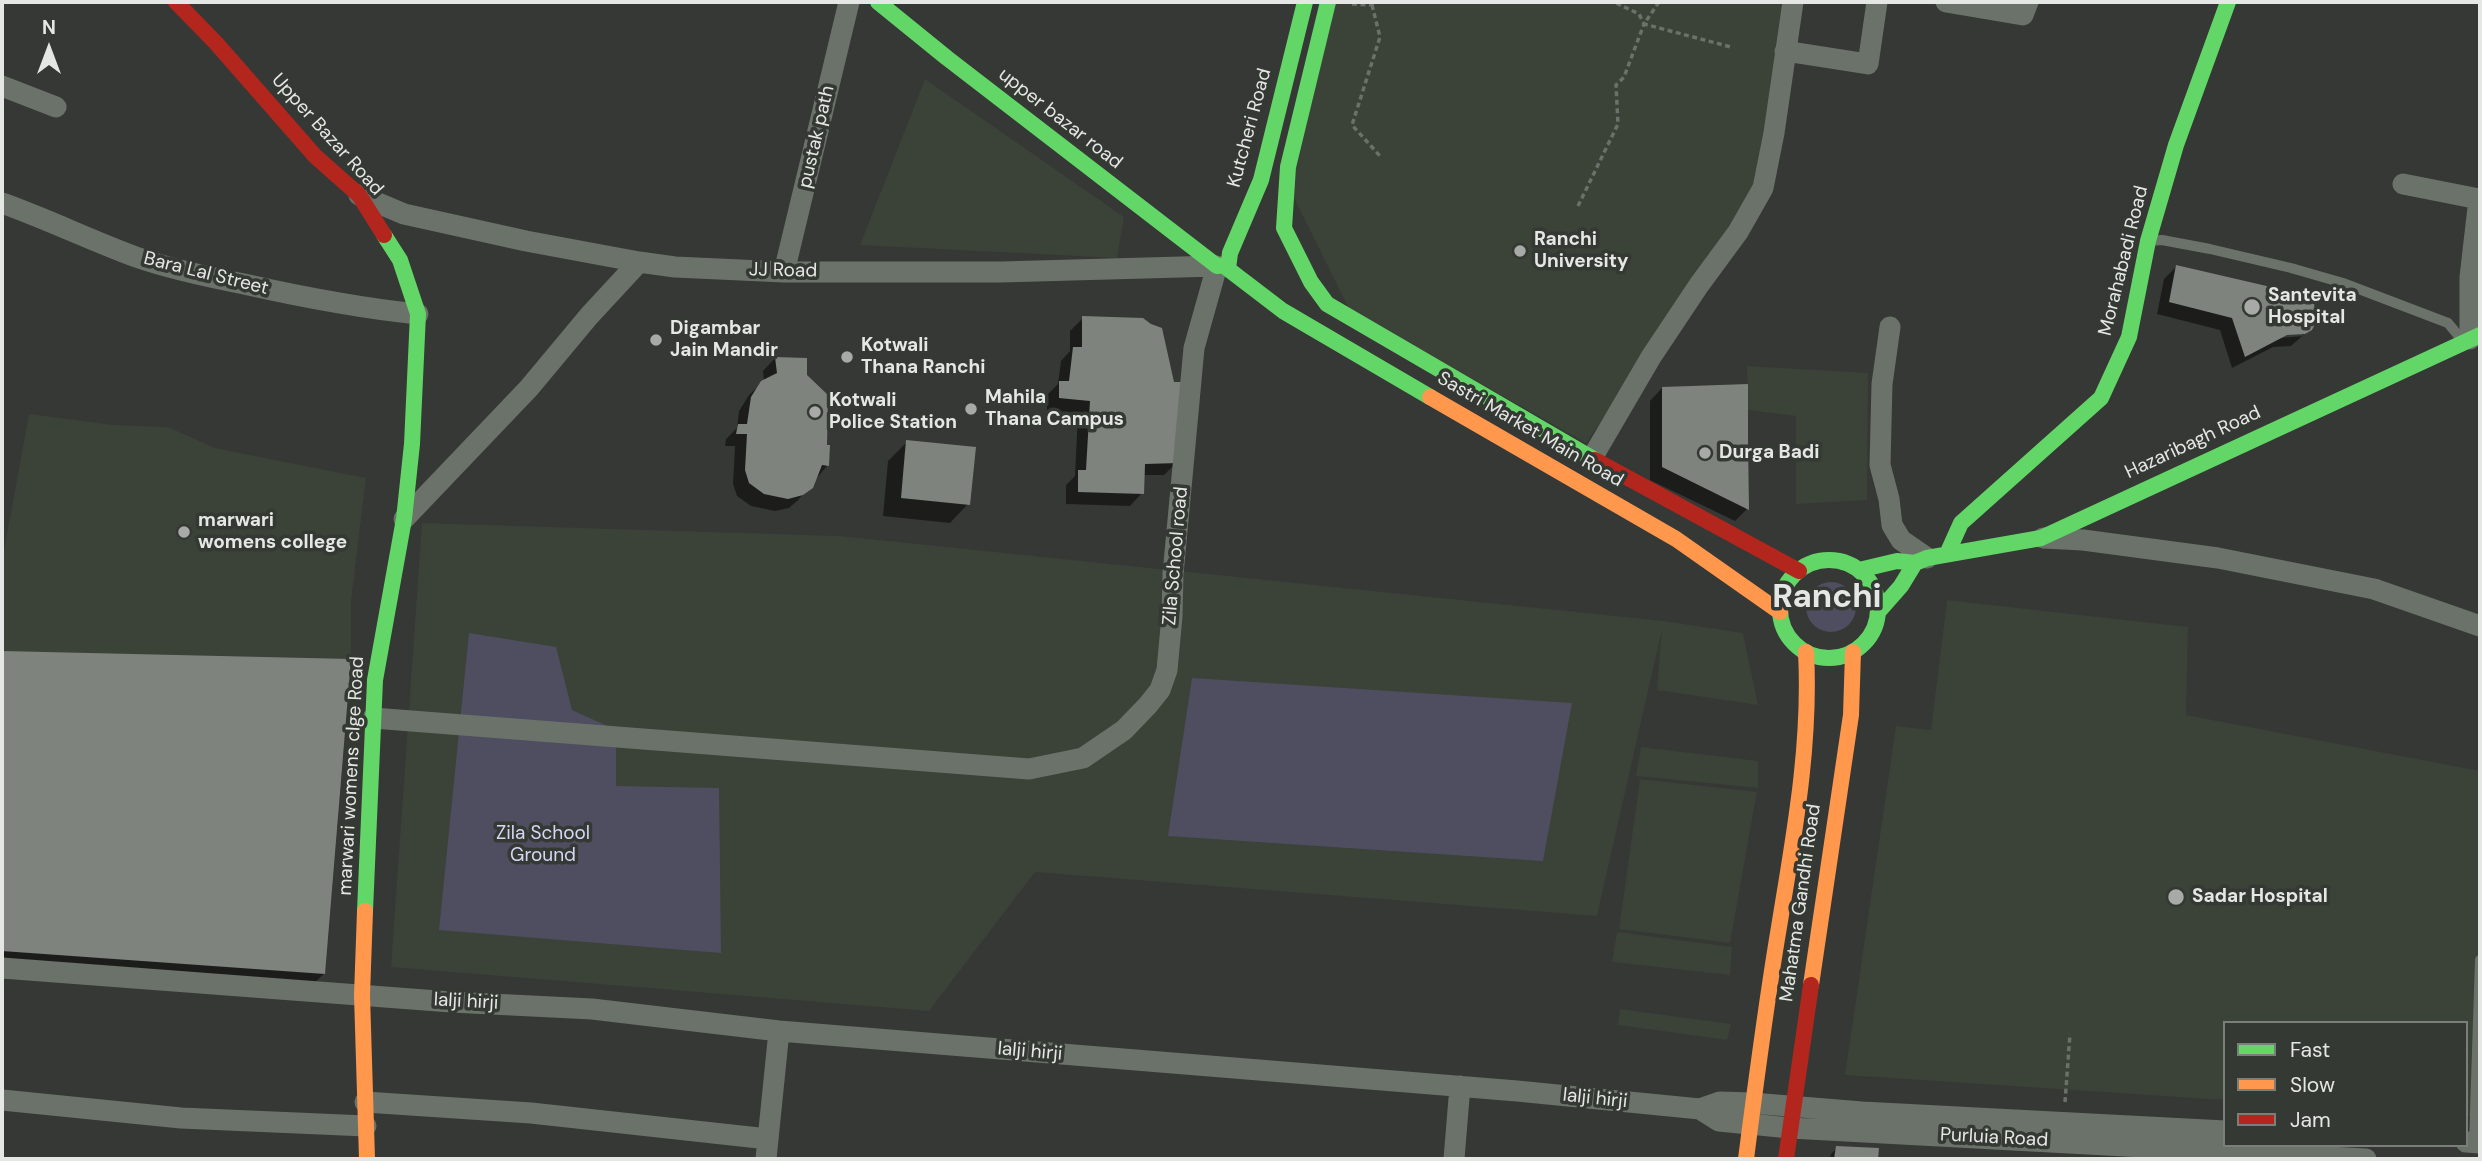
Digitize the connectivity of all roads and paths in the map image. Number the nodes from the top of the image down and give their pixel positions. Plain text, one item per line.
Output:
1 (176, 2) edge
2 (849, 2) edge
3 (878, 2) edge
4 (1305, 2) edge
5 (1328, 2) edge
6 (1615, 2) edge
7 (1659, 2) edge
8 (1793, 2) edge
9 (1877, 2) edge
10 (1946, 2) edge
11 (2028, 2) edge
12 (2228, 2) edge
13 (1348, 3) edge
14 (1373, 4) edge
15 (1644, 24) junction
16 (1731, 47) dead end
17 (1784, 51) junction
18 (2, 86) edge
19 (56, 107) dead end
20 (1380, 156) dead end
21 (2403, 184) dead end
22 (359, 195) junction
23 (2, 203) edge
24 (1578, 205) dead end
25 (2148, 241) junction
26 (639, 262) junction
27 (1223, 266) junction
28 (784, 272) junction
29 (418, 314) junction
30 (1890, 327) dead end
31 (2471, 339) edge
32 (1592, 457) junction
33 (404, 519) junction
34 (2041, 538) junction
35 (1930, 558) junction
36 (1858, 570) junction
37 (1799, 571) junction
38 (1879, 611) junction
39 (1780, 612) junction
40 (2480, 626) edge
41 (1806, 652) junction
42 (1853, 652) junction
43 (373, 719) junction
44 (2480, 960) edge
45 (2, 968) edge
46 (362, 995) junction
47 (779, 1031) junction
48 (2070, 1034) dead end
49 (1460, 1086) junction
50 (2, 1100) edge
51 (365, 1102) junction
52 (1752, 1103) junction
53 (1700, 1109) junction
54 (1792, 1117) junction
55 (2063, 1123) junction
56 (1751, 1124) junction
57 (366, 1126) junction
58 (2223, 1130) edge
59 (2473, 1143) edge
60 (767, 1149) edge
61 (2284, 1153) edge
62 (367, 1159) edge
63 (1454, 1159) edge
64 (1746, 1159) edge
65 (1786, 1159) edge
66 (2366, 1159) edge

1 - 22 main road, Upper Bazar Road
2 - 28 street, pustak path
3 - 27 main road, upper bazar road
4 - 27 main road, Kutcheri Road
5 - 32 main road
6 - 15 path
7 - 15 path
8 - 17 street
9 - 17 street
10 - 11 street
12 - 25 main road, Morahabadi Road
13 - 14 path
14 - 20 path
15 - 16 path
15 - 24 path
17 - 32 street
18 - 19 street
21 - 31 street
22 - 26 street, JJ Road
22 - 29 main road, Upper Bazar Road
23 - 29 street, Bara Lal Street
25 - 31 lane
25 - 35 main road, Morahabadi Road
26 - 28 street, JJ Road
26 - 33 street
27 - 28 street, JJ Road
27 - 39 main road, Sastri Market Main Road
27 - 43 street, Zila School road
29 - 33 main road, marwari womens clge Road
30 - 35 street
31 - 34 main road, Hazaribagh Road
32 - 37 main road
33 - 43 main road, marwari womens clge Road
34 - 35 main road, Hazaribagh Road
34 - 40 street
35 - 36 main road, Hazaribagh Road
35 - 38 main road
36 - 37 main road
36 - 38 main road
37 - 39 main road
38 - 42 main road
39 - 41 main road
41 - 42 main road
41 - 52 main road, Mahatma Gandhi Road
42 - 54 main road, Mahatma Gandhi Road
43 - 46 main road, marwari womens clge Road
44 - 59 lane
45 - 46 street, lalji hirji
46 - 47 street, lalji hirji
46 - 51 main road, marwari womens clge Road
47 - 49 street, lalji hirji
47 - 60 street
48 - 55 path
49 - 53 street, lalji hirji
49 - 63 street
50 - 57 street
51 - 57 main road, marwari womens clge Road
51 - 60 street
52 - 53 street, lalji hirji
52 - 54 street, lalji hirji
52 - 56 main road, Mahatma Gandhi Road
53 - 56 street, lalji hirji
54 - 55 street, Purluia Road
54 - 56 street, lalji hirji
54 - 61 street, Purluia Road
54 - 65 main road, Mahatma Gandhi Road
55 - 58 street, Purluia Road
56 - 64 main road, Mahatma Gandhi Road
57 - 62 main road, marwari womens clge Road
61 - 66 street, Purluia Road

